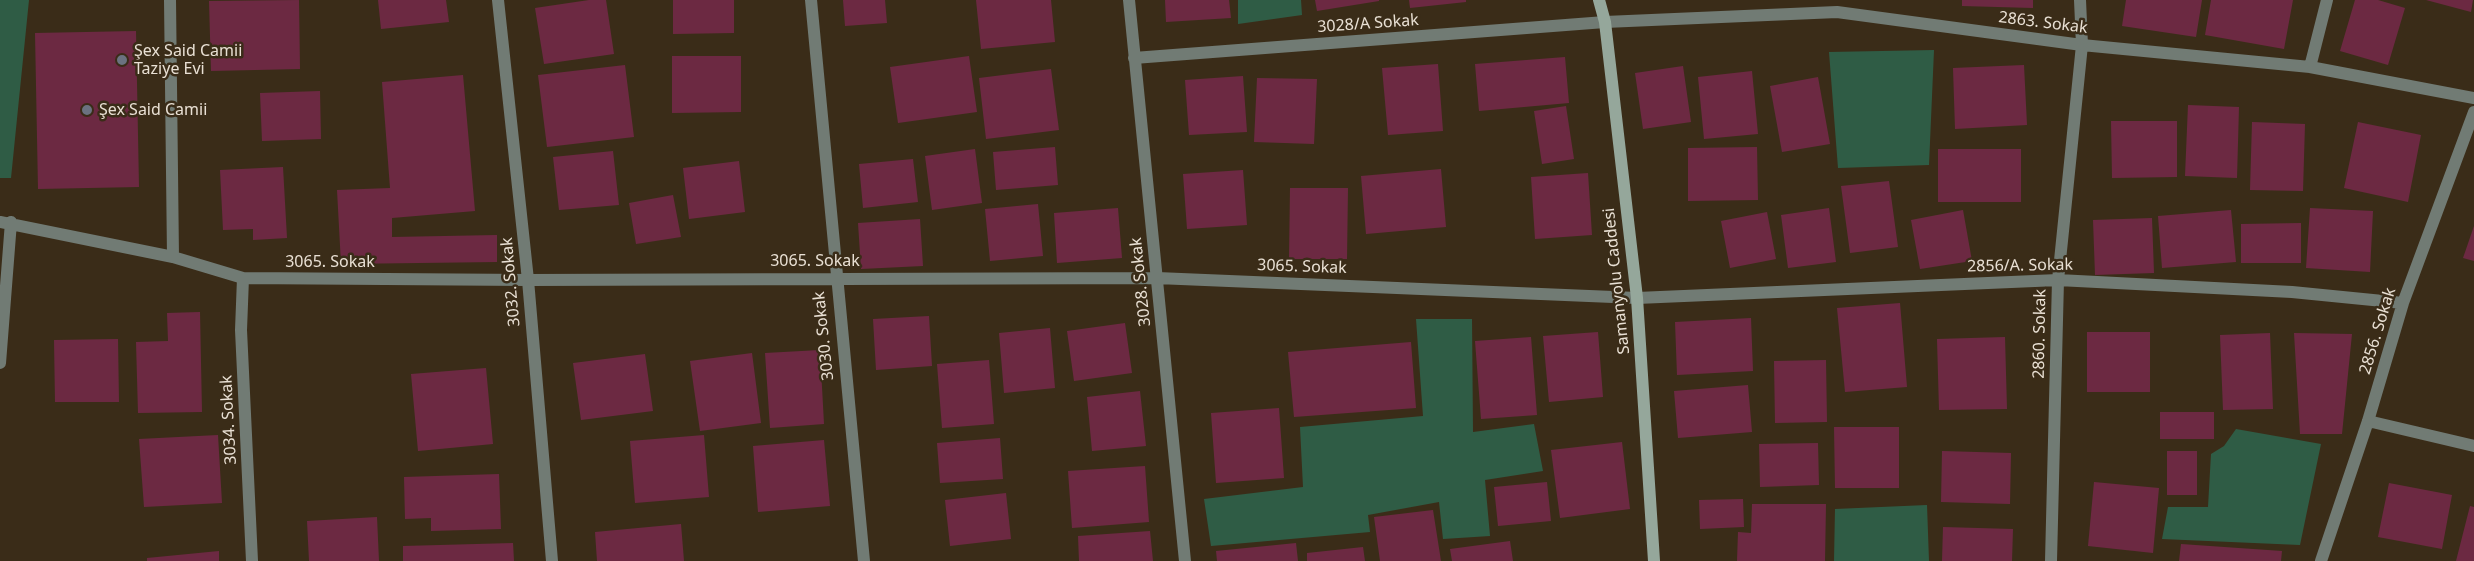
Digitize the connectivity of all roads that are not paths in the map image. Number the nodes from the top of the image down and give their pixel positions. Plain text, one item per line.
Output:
1 (170, 0) edge
2 (498, 0) edge
3 (810, 0) edge
4 (1129, 0) edge
5 (1599, 0) edge
6 (2080, 0) edge
7 (2327, 0) edge
8 (1605, 22) junction
9 (2082, 45) junction
10 (1134, 58) junction
11 (2310, 68) junction
12 (2474, 98) edge
13 (2474, 112) edge
14 (5, 222) edge
15 (173, 257) junction
16 (243, 278) junction
17 (835, 278) junction
18 (1157, 278) junction
19 (528, 280) junction
20 (2058, 280) junction
21 (1637, 298) junction
22 (2403, 303) junction
23 (0, 363) edge
24 (2368, 421) junction
25 (2474, 446) edge
26 (252, 561) edge
27 (552, 561) edge
28 (864, 561) edge
29 (1185, 561) edge
30 (1654, 561) edge
31 (2051, 561) edge
32 (2321, 561) edge

1 - 15 street
2 - 19 street, 3032. Sokak
3 - 17 street, 3030. Sokak
4 - 10 street, 3028. Sokak
5 - 8 street, Samanyolu Caddesi
6 - 9 street, 2860. Sokak
7 - 11 street
8 - 9 street, 2863. Sokak
8 - 10 street, 3028/A Sokak
8 - 21 street, Samanyolu Caddesi
9 - 11 street, 2863. Sokak
9 - 20 street, 2860. Sokak
10 - 18 street, 3028. Sokak
11 - 12 street, 2863. Sokak
13 - 22 street, 2856. Sokak
14 - 15 street, 3065. Sokak
14 - 23 street
15 - 16 street, 3065. Sokak
16 - 19 street, 3065. Sokak
16 - 26 street, 3034. Sokak
17 - 18 street, 3065. Sokak
17 - 19 street, 3065. Sokak
17 - 28 street, 3030. Sokak
18 - 21 street, 3065. Sokak
18 - 29 street, 3028. Sokak
19 - 27 street, 3032. Sokak
20 - 21 street, 2856/A. Sokak
20 - 22 street, 2856/A. Sokak
20 - 31 street, 2860. Sokak
21 - 30 street, Samanyolu Caddesi
22 - 24 street, 2856. Sokak
24 - 25 street
24 - 32 street, 2856. Sokak

